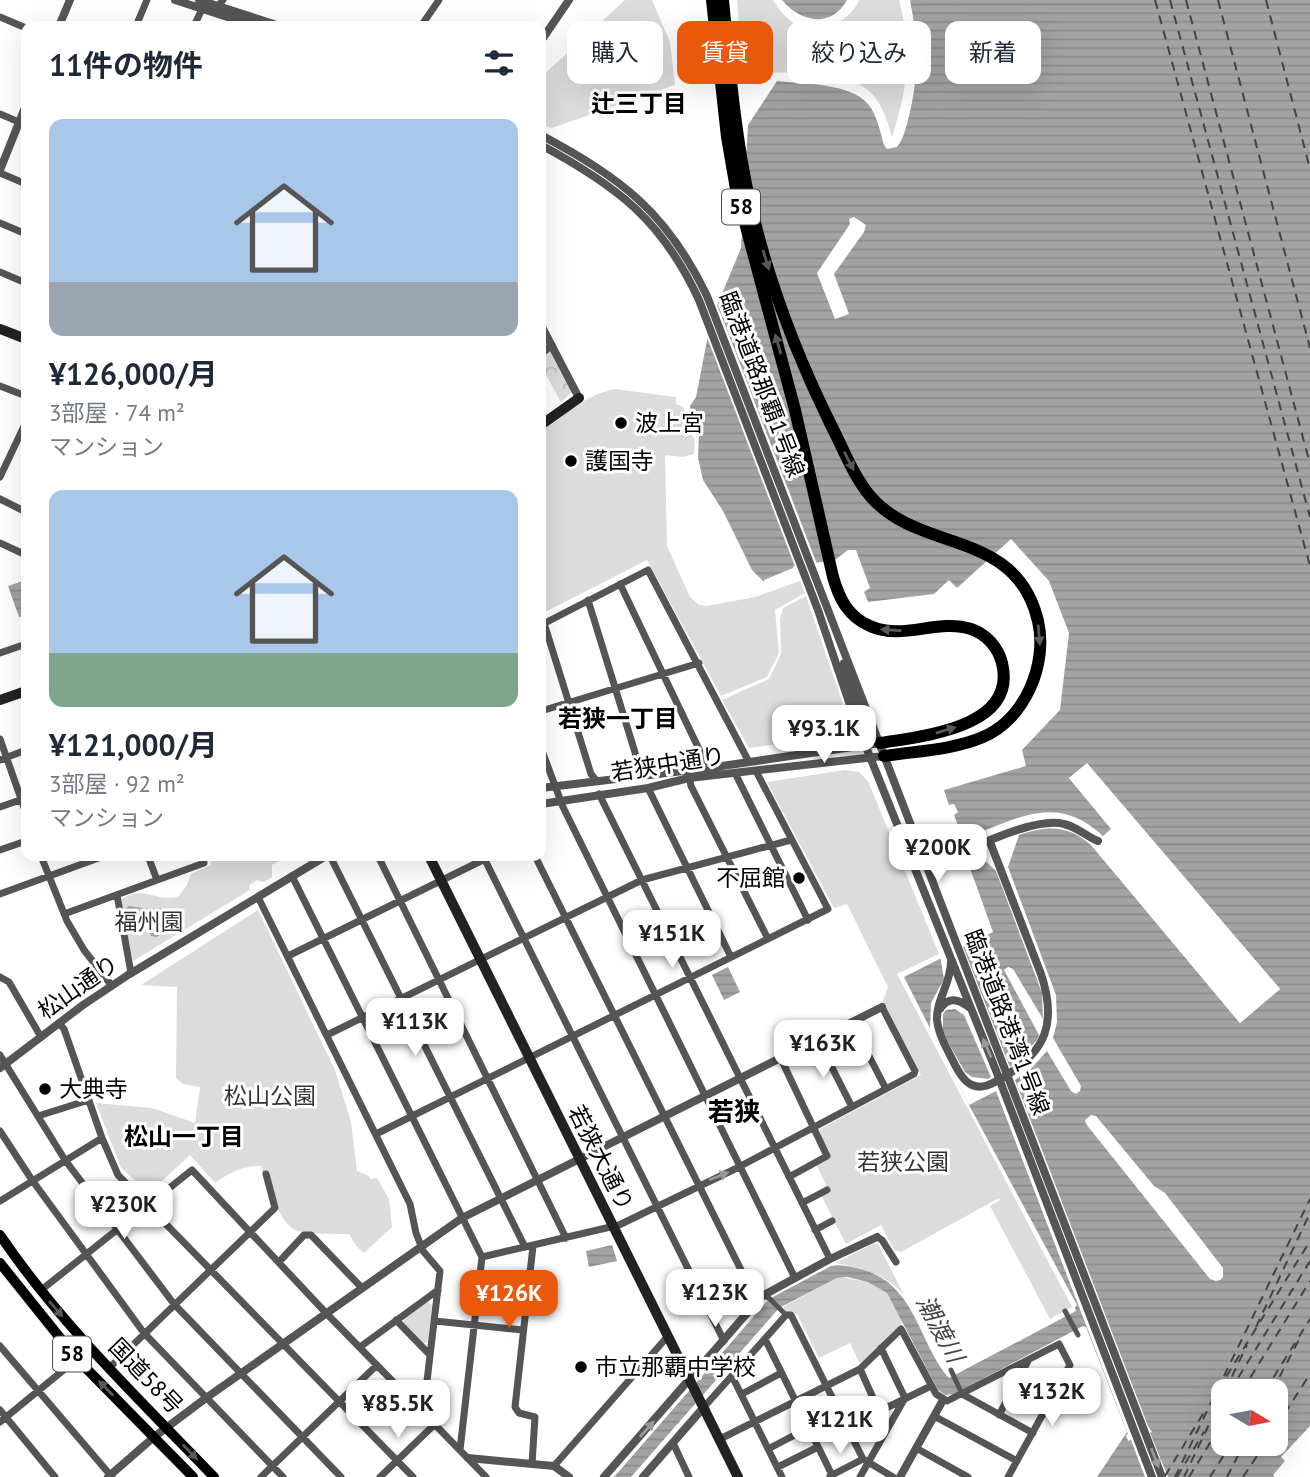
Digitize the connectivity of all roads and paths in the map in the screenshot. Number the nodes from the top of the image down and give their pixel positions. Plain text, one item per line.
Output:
1 (70, 0) edge
2 (147, 0) edge
3 (175, 0) edge
4 (439, 0) edge
5 (569, 0) edge
6 (712, 0) edge
7 (723, 0) edge
8 (221, 3) edge
9 (200, 5) edge
10 (0, 17) edge
11 (61, 21) edge
12 (138, 21) edge
13 (243, 21) edge
14 (267, 21) edge
15 (424, 21) edge
16 (21, 26) edge
17 (546, 34) edge
18 (0, 114) edge
19 (21, 122) edge
20 (21, 127) edge
21 (546, 138) edge
22 (546, 148) edge
23 (0, 171) edge
24 (21, 182) edge
25 (649, 215) junction
26 (0, 223) edge
27 (21, 232) edge
28 (0, 272) edge
29 (21, 281) edge
30 (0, 329) edge
31 (546, 334) edge
32 (21, 338) edge
33 (552, 345) junction
34 (546, 350) edge
35 (1, 388) edge
36 (21, 395) edge
37 (579, 398) joint
38 (546, 421) edge
39 (21, 433) edge
40 (0, 477) edge
41 (0, 499) edge
42 (21, 510) edge
43 (0, 542) edge
44 (21, 552) edge
45 (813, 583) junction
46 (620, 584) junction
47 (589, 600) junction
48 (546, 622) edge
49 (546, 636) edge
50 (21, 646) edge
51 (0, 653) edge
52 (699, 663) junction
53 (664, 673) junction
54 (616, 688) junction
55 (21, 693) edge
56 (0, 701) edge
57 (569, 703) junction
58 (546, 710) edge
59 (0, 739) edge
60 (872, 744) junction
61 (21, 752) edge
62 (878, 757) junction
63 (3, 758) edge
64 (749, 762) junction
65 (546, 764) edge
66 (708, 768) junction
67 (756, 771) junction
68 (735, 773) junction
69 (689, 774) junction
70 (642, 775) junction
71 (596, 780) junction
72 (553, 786) junction
73 (546, 787) edge
74 (648, 788) junction
75 (21, 793) edge
76 (600, 794) junction
77 (21, 800) edge
78 (560, 801) junction
79 (546, 803) edge
80 (0, 807) edge
81 (791, 839) junction
82 (1098, 841) dead end
83 (990, 842) junction
84 (21, 843) edge
85 (918, 843) junction
86 (770, 845) junction
87 (0, 850) edge
88 (726, 857) junction
89 (43, 861) edge
90 (89, 861) edge
91 (150, 861) edge
92 (204, 861) edge
93 (319, 861) edge
94 (331, 861) edge
95 (381, 861) edge
96 (432, 861) edge
97 (477, 861) edge
98 (486, 861) edge
99 (538, 861) edge
100 (939, 861) junction
101 (687, 868) junction
102 (48, 875) junction
103 (292, 876) junction
104 (157, 880) junction
105 (442, 880) junction
106 (642, 880) junction
107 (933, 888) junction
108 (0, 894) edge
109 (117, 895) junction
110 (258, 897) junction
111 (606, 897) junction
112 (401, 901) junction
113 (64, 914) junction
114 (566, 917) junction
115 (363, 919) junction
116 (808, 920) junction
117 (524, 938) junction
118 (324, 939) junction
119 (768, 939) junction
120 (949, 939) junction
121 (288, 956) junction
122 (731, 957) junction
123 (951, 957) junction
124 (480, 960) junction
125 (131, 973) junction
126 (0, 977) edge
127 (690, 977) junction
128 (440, 979) junction
129 (112, 986) junction
130 (654, 995) junction
131 (401, 998) junction
132 (882, 1007) joint
133 (971, 1009) junction
134 (938, 1011) junction
135 (615, 1014) junction
136 (363, 1017) junction
137 (59, 1023) junction
138 (852, 1023) junction
139 (327, 1035) junction
140 (573, 1035) junction
141 (41, 1037) junction
142 (818, 1040) junction
143 (0, 1055) edge
144 (529, 1056) junction
145 (781, 1059) junction
146 (3, 1066) edge
147 (488, 1077) junction
148 (740, 1079) junction
149 (886, 1089) junction
150 (705, 1096) junction
151 (449, 1097) junction
152 (89, 1100) junction
153 (852, 1107) junction
154 (411, 1115) junction
155 (38, 1116) junction
156 (665, 1116) junction
157 (814, 1125) junction
158 (0, 1130) edge
159 (376, 1133) junction
160 (622, 1137) junction
161 (102, 1138) junction
162 (774, 1147) junction
163 (579, 1159) junction
164 (65, 1160) junction
165 (740, 1166) junction
166 (266, 1174) dead end
167 (789, 1177) junction
168 (538, 1179) junction
169 (32, 1180) junction
170 (699, 1184) junction
171 (827, 1190) dead end
172 (500, 1198) junction
173 (0, 1201) edge
174 (802, 1203) junction
175 (148, 1205) junction
176 (657, 1207) junction
177 (461, 1218) junction
178 (832, 1221) dead end
179 (613, 1226) junction
180 (117, 1229) junction
181 (815, 1230) junction
182 (250, 1232) junction
183 (0, 1236) edge
184 (877, 1237) joint
185 (566, 1238) junction
186 (421, 1246) junction
187 (529, 1246) junction
188 (85, 1254) junction
189 (482, 1257) junction
190 (830, 1259) junction
191 (279, 1262) junction
192 (896, 1262) dead end
193 (0, 1263) edge
194 (211, 1269) junction
195 (4, 1277) edge
196 (795, 1278) junction
197 (362, 1288) junction
198 (438, 1290) junction
199 (40, 1291) junction
200 (763, 1298) junction
201 (174, 1304) junction
202 (1065, 1311) dead end
203 (783, 1312) junction
204 (326, 1313) junction
205 (396, 1320) junction
206 (435, 1321) junction
207 (475, 1325) junction
208 (523, 1330) junction
209 (144, 1333) junction
210 (1078, 1335) dead end
211 (667, 1336) junction
212 (765, 1339) junction
213 (724, 1341) junction
214 (283, 1343) junction
215 (0, 1346) edge
216 (360, 1347) junction
217 (881, 1348) junction
218 (430, 1355) junction
219 (76, 1359) junction
220 (1028, 1361) junction
221 (377, 1365) junction
222 (108, 1369) junction
223 (860, 1369) junction
224 (241, 1373) junction
225 (781, 1373) junction
226 (952, 1373) dead end
227 (732, 1376) junction
228 (691, 1383) junction
229 (827, 1385) junction
230 (931, 1386) junction
231 (37, 1391) junction
232 (961, 1392) junction
233 (742, 1394) junction
234 (206, 1398) junction
235 (409, 1398) junction
236 (905, 1398) junction
237 (943, 1400) junction
238 (339, 1401) junction
239 (795, 1401) junction
240 (702, 1404) junction
241 (0, 1410) edge
242 (879, 1411) junction
243 (999, 1415) junction
244 (934, 1416) junction
245 (3, 1419) edge
246 (755, 1422) junction
247 (435, 1424) junction
248 (847, 1427) junction
249 (166, 1428) junction
250 (808, 1428) junction
251 (1033, 1433) junction
252 (154, 1437) junction
253 (302, 1437) junction
254 (720, 1440) junction
255 (673, 1443) junction
256 (818, 1447) junction
257 (916, 1448) junction
258 (768, 1449) junction
259 (460, 1450) junction
260 (468, 1458) junction
261 (397, 1460) junction
262 (866, 1461) junction
263 (1017, 1461) junction
264 (532, 1464) junction
265 (272, 1466) junction
266 (554, 1466) junction
267 (778, 1468) junction
268 (110, 1476) edge
269 (830, 1476) edge
270 (55, 1477) edge
271 (193, 1477) edge
272 (214, 1477) edge
273 (261, 1477) edge
274 (284, 1477) edge
275 (341, 1477) edge
276 (380, 1477) edge
277 (413, 1477) edge
278 (486, 1477) edge
279 (569, 1477) edge
280 (604, 1477) edge
281 (643, 1477) edge
282 (689, 1477) edge
283 (738, 1477) edge
284 (782, 1477) edge
285 (860, 1477) edge
286 (893, 1477) edge
287 (900, 1477) edge
288 (968, 1477) edge
289 (1008, 1477) edge
290 (1152, 1477) edge
291 (1162, 1477) edge

1 - 11 street
2 - 12 street
3 - 9 street
4 - 15 street
5 - 17 street
60 -> 6 highway, 58
7 -> 62 highway, 58
8 - 9 street
8 - 14 street
9 - 13 street
10 - 16 street
18 - 19 street
20 - 23 street
21 - 25 street
22 - 25 street
23 - 24 street
25 - 45 street, 臨港道路那覇1号線
26 - 27 street
28 - 29 street
30 - 32 main road
31 - 33 street
33 - 34 street
33 - 37 street
35 - 36 street
37 - 38 main road
39 - 40 street
41 - 42 street
43 - 44 street
45 - 60 street, 臨港道路港湾1号線
45 - 60 street, 臨港道路港湾1号線
46 - 47 street
46 - 52 street
46 - 53 street
47 - 48 street
47 - 54 street
49 - 57 street
50 - 51 street
52 - 53 street
52 - 64 street
53 - 54 street
53 - 66 street
54 - 57 street
54 - 70 street
55 - 56 main road
57 - 58 street
57 - 71 street
59 - 63 street
60 - 62 street, 臨港道路港湾1号線
60 - 62 street
60 - 64 street, 若狭中通り
61 - 63 street
62 - 67 street, 若狭中通り
62 - 85 street, 臨港道路港湾1号線
62 - 120 street, 臨港道路港湾1号線
63 - 75 street
64 - 66 street, 若狭中通り
65 - 72 street
66 - 69 street, 若狭中通り
67 - 68 street, 若狭中通り
67 - 81 street
68 - 69 street, 若狭中通り
68 - 86 street
69 - 70 street, 若狭中通り
69 - 74 street, 若狭中通り
69 - 88 street
70 - 71 street, 若狭中通り
71 - 72 street, 若狭中通り
72 - 73 street, 若狭中通り
72 - 78 street
74 - 76 street, 若狭中通り
74 - 101 street
76 - 78 street, 若狭中通り
76 - 106 street
77 - 80 street
78 - 79 street, 若狭中通り
78 - 111 street
81 - 86 street
81 - 116 street
82 - 83 street
83 - 100 street
83 - 134 street
84 - 87 street
85 - 100 street
85 - 107 street, 臨港道路港湾1号線
86 - 88 street
86 - 116 street
88 - 101 street
88 - 119 street
89 - 102 street
90 - 102 street
91 - 104 street
92 - 104 street
93 - 103 street, 松山通り
94 - 115 street
95 - 112 street
96 - 105 main road, 若狭大通り
97 - 105 street
98 - 117 street
99 - 114 street
100 - 107 street
101 - 106 street
101 - 122 street
102 - 108 street
102 - 113 street
103 - 110 street, 松山通り
103 - 118 street
104 - 109 street
105 - 112 street
105 - 124 main road, 若狭大通り
106 - 111 street
106 - 127 street
107 - 120 street, 臨港道路港湾1号線
109 - 113 street
109 - 125 street
110 - 121 street
110 - 125 street, 松山通り
111 - 114 street
111 - 130 street
112 - 115 street
112 - 128 street
113 - 129 street
114 - 117 street
114 - 135 street
115 - 118 street
115 - 131 street
116 - 119 street
117 - 124 street
117 - 140 street
118 - 121 street
118 - 136 street
119 - 122 street
120 - 123 street, 臨港道路港湾1号線
120 -> 291 street, 臨港道路港湾1号線
121 - 139 street
122 - 127 street
123 - 133 street, 臨港道路港湾1号線
123 - 134 street
124 - 128 street
124 - 144 main road, 若狭大通り
125 - 129 street, 松山通り
126 - 141 street
127 - 130 street
127 - 148 street
128 - 131 street
128 - 147 street
129 - 137 street, 松山通り
130 - 135 street
130 - 150 street
131 - 136 street
131 - 151 street
132 - 138 street
132 - 149 street
133 - 134 street
290 -> 133 street, 臨港道路港湾1号線
135 - 140 street
135 - 156 street
136 - 139 street
136 - 154 street
137 - 141 street, 松山通り
137 - 152 street
138 - 142 street
138 - 149 street
139 - 159 street
140 - 144 street
140 - 160 street
141 - 146 street, 松山通り
142 - 145 street
142 - 153 street
143 - 146 street
144 - 147 street
144 - 163 main road, 若狭大通り
145 - 148 street
145 - 157 street
146 - 155 street
147 - 151 street
147 - 168 street
148 - 150 street
148 - 162 street
149 - 153 street
150 - 156 street
150 - 165 street
151 - 154 street
151 - 172 street
152 - 155 street
152 - 161 street
153 - 157 street
154 - 159 street
154 - 177 street
155 - 164 street
156 - 160 street
156 - 170 street
157 - 162 street
157 - 167 street
158 - 169 street
159 - 186 street
160 - 163 street
160 - 176 street
161 - 164 street
161 - 175 street
162 - 165 street
162 - 167 street
163 - 168 street
163 - 179 main road, 若狭大通り
164 - 169 street
164 - 180 street
170 -> 165 street
165 - 196 street
166 - 182 street
167 - 174 street
168 - 172 street
168 - 185 street
169 - 173 street
169 - 188 street
170 - 176 street
170 - 200 street
171 - 174 street
172 - 177 street
172 - 187 street
174 - 181 street
175 - 180 street
175 - 182 street
175 - 194 street
176 - 179 street
176 - 213 street
177 - 186 street
177 - 189 street
178 - 181 street
179 - 185 street
179 - 211 main road, 若狭大通り
180 - 188 street
180 - 201 street
181 - 190 street
182 - 191 street
182 - 194 street
183 - 199 highway, 国道58号 / 58
184 - 190 street
184 - 192 street
185 - 187 street
186 - 197 street
186 - 198 street
187 - 189 street
187 - 208 street
188 - 199 street
188 - 209 street
189 - 207 street
190 - 196 street
191 - 197 street
191 - 204 street
193 - 195 highway, 国道58号 / 58
194 - 201 street
194 - 214 street
195 - 219 highway, 国道58号 / 58
196 - 200 street
197 - 204 street
198 - 205 street
198 - 206 street
199 -> 222 highway, 国道58号 / 58
200 - 203 street
200 - 213 street
201 - 209 street
201 - 224 street
202 - 210 street
203 - 212 street
203 - 229 street
204 - 214 street
204 - 216 street
205 - 216 street
205 - 218 street
206 - 207 street
206 - 218 street
207 - 208 street
207 - 259 street
208 - 264 street
209 - 222 street
209 - 234 street
211 - 228 main road, 若狭大通り
211 - 266 street
212 - 225 street
212 - 227 street
213 - 228 street
214 - 224 street
214 - 238 street
215 - 231 street
216 - 221 street
217 - 223 street
217 - 230 street
217 - 236 street
218 - 235 street
219 - 231 street
252 -> 219 highway, 国道58号 / 58
220 - 232 street
220 - 243 street
220 - 251 street
221 - 235 street
221 - 238 street
222 - 249 highway, 国道58号 / 58
223 - 229 street
223 - 242 street
224 - 234 street
224 - 253 street
225 - 233 street
225 - 239 street
226 - 232 street
227 - 233 street
227 - 240 street
228 - 240 main road, 若狭大通り
280 -> 228 street
229 - 239 street
229 - 248 street
230 - 236 street
230 - 237 street
231 - 245 street
231 - 268 street
232 - 237 street
232 - 243 street
233 - 246 street
234 - 249 street
234 - 265 street
235 - 247 street
236 - 242 street
236 - 262 street
237 - 244 street
238 - 253 street
238 - 261 street
239 - 246 street
239 - 250 street
240 - 254 main road, 若狭大通り
240 - 255 street
241 - 245 street
242 - 248 street
243 - 251 street
244 - 257 street
244 - 263 street
245 - 270 street
246 - 254 street
246 - 258 street
247 - 259 street
247 - 261 street
248 - 262 street
249 - 252 street
249 -> 272 highway, 国道58号 / 58
250 - 256 street
250 - 258 street
251 - 263 street
252 - 268 street
252 - 271 highway, 国道58号 / 58
253 - 265 street
253 - 275 street
254 - 283 main road, 若狭大通り
255 - 281 street
255 - 282 street
256 - 267 street
256 - 269 street
257 - 287 street
257 - 288 street
258 - 267 street
259 - 260 street
260 - 264 street
260 - 278 street
261 - 276 street
261 - 277 street
262 - 269 street
262 - 285 street
262 - 286 street
263 - 289 street
264 - 266 street
265 - 273 street
265 - 274 street
266 - 279 street
267 - 284 street

